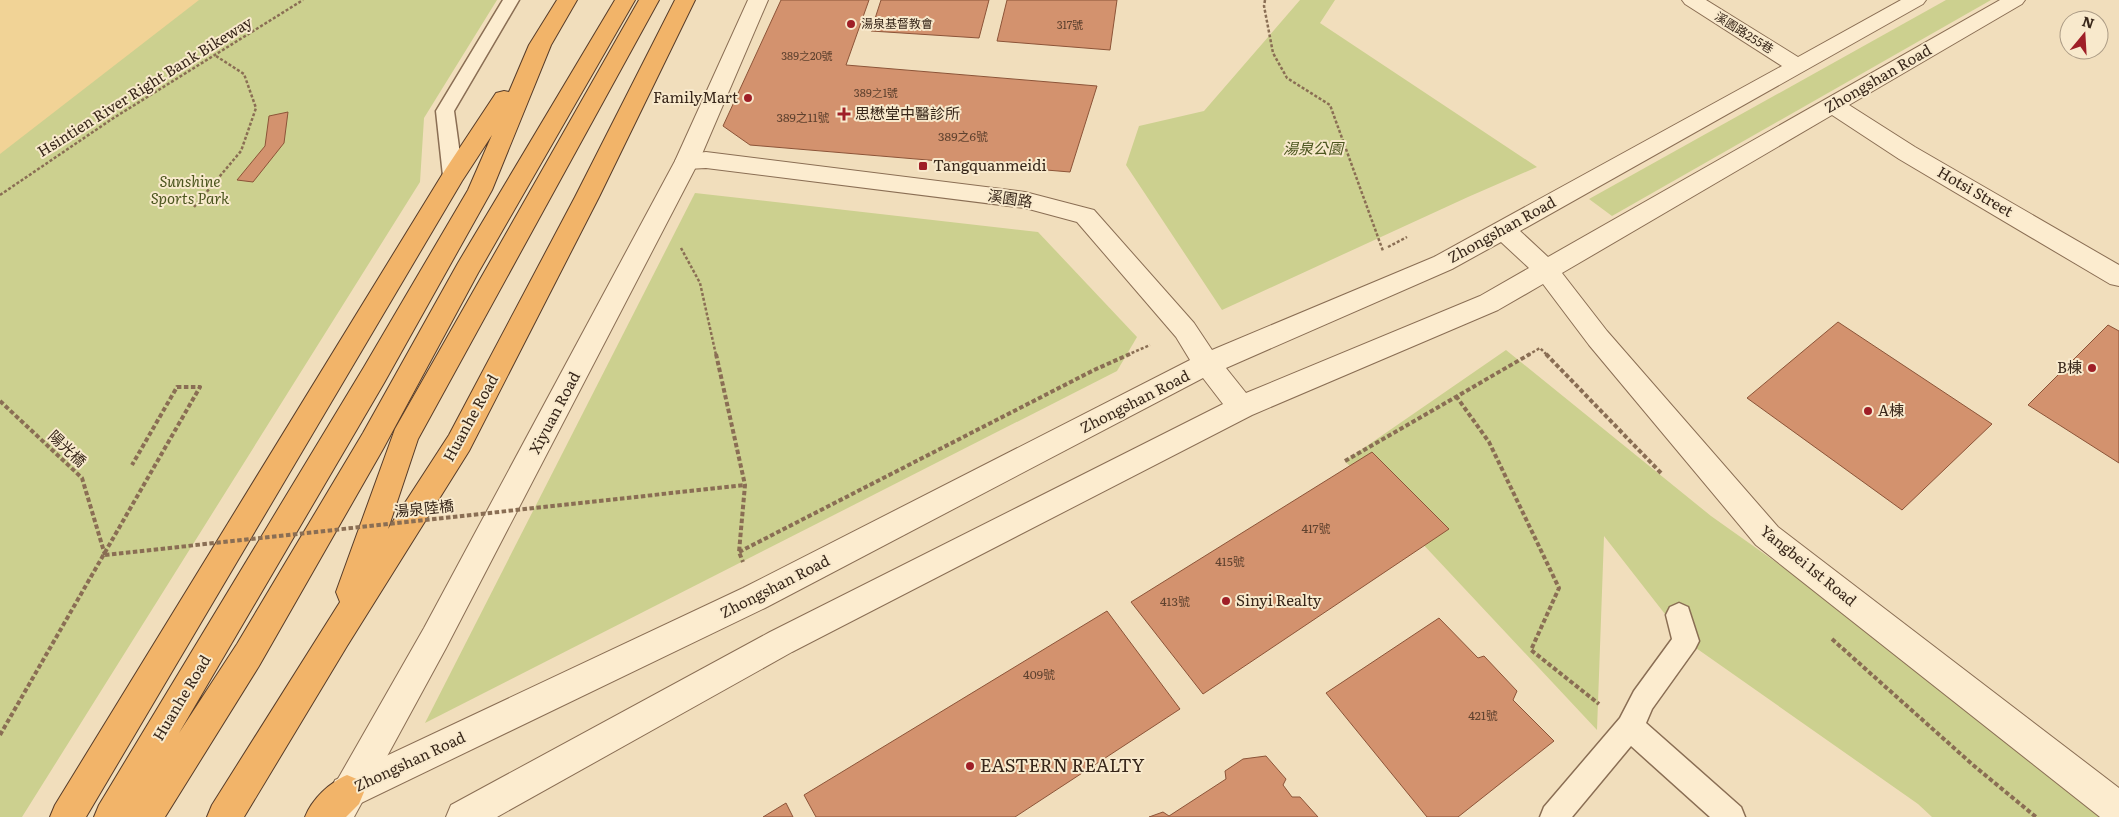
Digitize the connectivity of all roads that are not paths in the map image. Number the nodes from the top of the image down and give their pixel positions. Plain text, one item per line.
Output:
1 (511, 0) edge
2 (567, 0) edge
3 (624, 0) edge
4 (649, 0) edge
5 (685, 0) edge
6 (758, 0) edge
7 (1692, 0) edge
8 (1916, 0) edge
9 (2015, 0) edge
10 (540, 45) junction
11 (1796, 65) junction
12 (1832, 106) junction
13 (687, 162) junction
14 (453, 176) junction
15 (1503, 230) junction
16 (1546, 270) junction
17 (2119, 277) edge
18 (1207, 364) junction
19 (1242, 407) junction
20 (1679, 616) dead end
21 (336, 636) junction
22 (1630, 728) junction
23 (341, 804) edge
24 (2119, 810) edge
25 (67, 817) edge
26 (111, 817) edge
27 (145, 817) edge
28 (224, 817) edge
29 (322, 817) edge
30 (463, 817) edge
31 (1554, 817) edge
32 (1732, 817) edge

1 - 14 lane
2 - 10 highway, Huanhe Road
3 - 27 highway
4 - 21 highway
5 - 21 highway, Huanhe Road
6 - 13 street, Xiyuan Road
7 - 11 street, 溪園路255巷
8 - 11 street, Zhongshan Road
9 - 12 street, Zhongshan Road
10 - 14 highway
10 - 26 highway, Huanhe Road
11 - 15 street, Zhongshan Road
12 - 16 street, Zhongshan Road
12 - 17 street, Hotsi Street
13 - 18 street, 溪園路
13 - 23 street, Xiyuan Road
14 - 25 highway
15 - 16 street, Yangbei 1st Road
15 - 18 street, Zhongshan Road
16 - 19 street, Zhongshan Road
16 - 24 street, Yangbei 1st Road
18 - 19 street, 溪園路
18 - 23 street, Zhongshan Road
19 - 30 street, Zhongshan Road
20 - 22 lane
21 - 28 highway, Huanhe Road
22 - 31 lane
22 - 32 lane
23 - 29 highway

